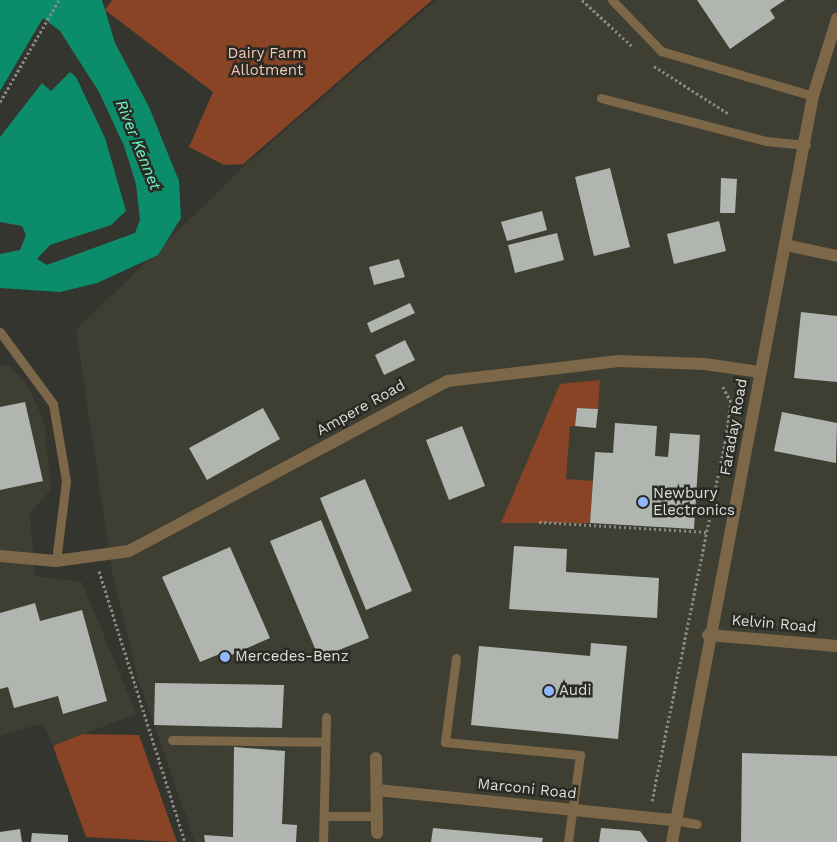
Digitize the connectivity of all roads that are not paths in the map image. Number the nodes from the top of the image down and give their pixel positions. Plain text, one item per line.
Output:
1 (612, 0) edge
2 (837, 19) edge
3 (813, 96) junction
4 (601, 98) dead end
5 (806, 145) junction
6 (786, 245) junction
7 (837, 256) edge
8 (0, 332) edge
9 (760, 372) junction
10 (0, 556) edge
11 (56, 561) junction
12 (708, 635) junction
13 (837, 646) edge
14 (456, 658) dead end
15 (326, 717) dead end
16 (172, 740) dead end
17 (326, 742) junction
18 (376, 758) dead end
19 (377, 790) junction
20 (572, 810) junction
21 (324, 816) junction
22 (377, 816) junction
23 (674, 820) junction
24 (697, 824) dead end
25 (377, 838) edge
26 (323, 842) edge
27 (568, 842) edge
28 (672, 842) edge

1 - 3 lane
2 - 3 street, Faraday Road
3 - 5 street, Faraday Road
4 - 5 lane
5 - 6 street, Faraday Road
6 - 7 street
6 - 9 street, Faraday Road
8 - 11 lane
9 - 11 street, Ampere Road
9 - 12 street, Faraday Road
10 - 11 street, Ampere Road
12 - 13 street, Kelvin Road
12 - 23 street, Faraday Road
14 - 20 lane
15 - 17 lane
16 - 17 lane
17 - 21 lane
18 - 19 street
19 - 20 street, Marconi Road
19 - 22 street
20 - 23 street, Marconi Road
20 - 27 lane
21 - 22 lane
21 - 26 lane
22 - 25 street
23 - 24 lane
23 - 28 street, Faraday Road

